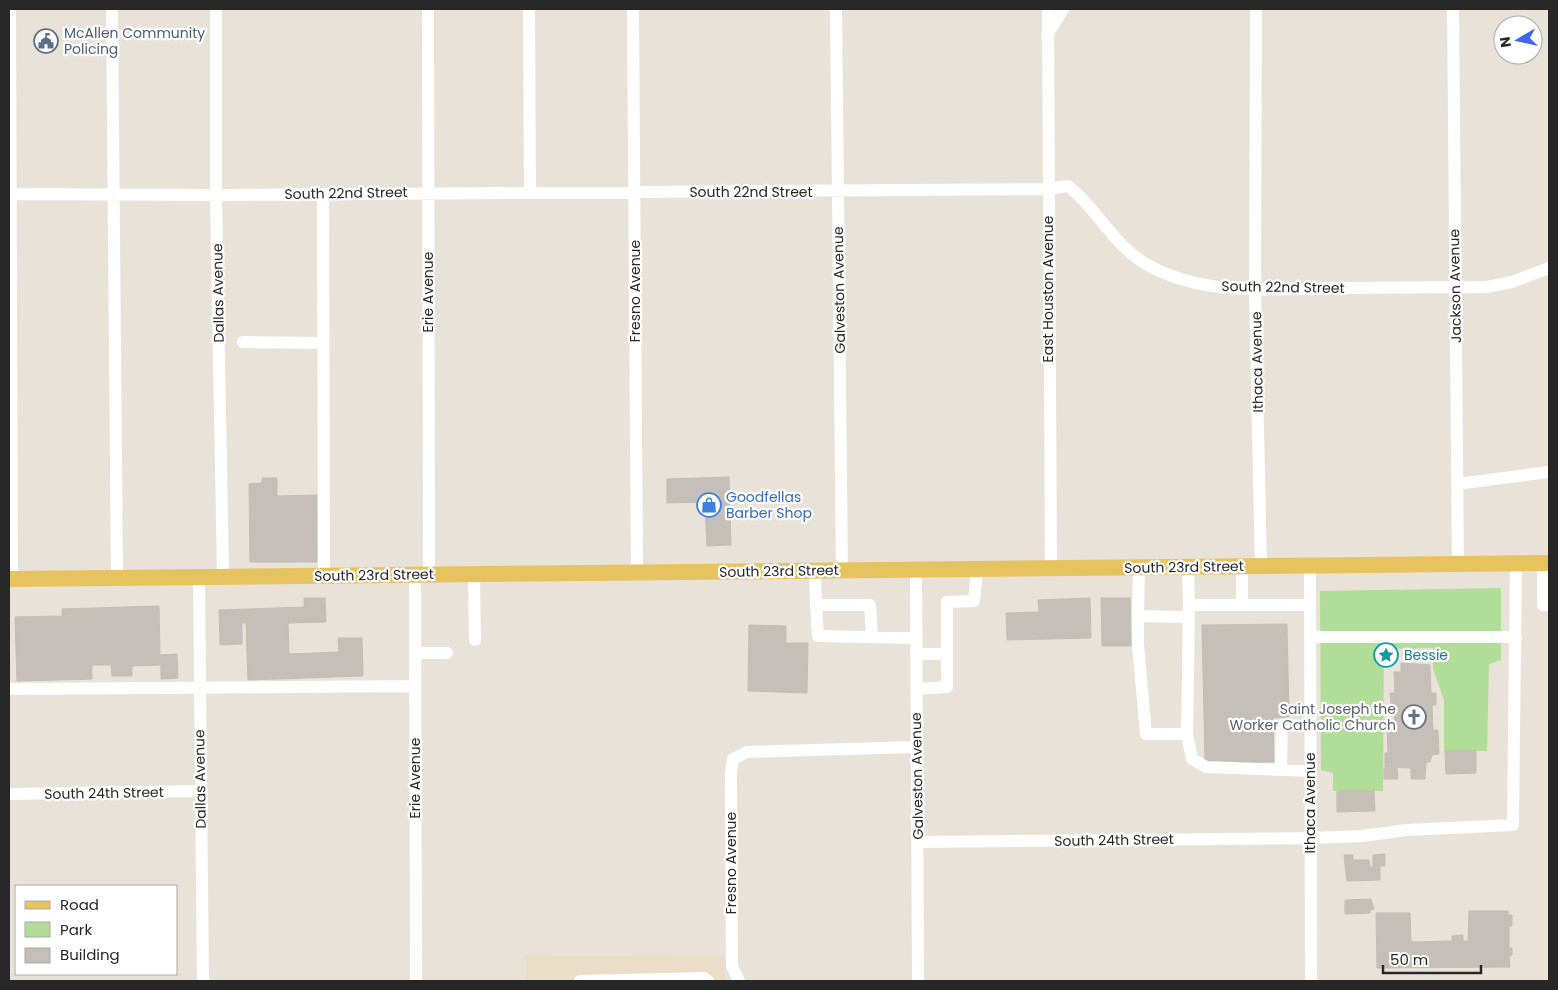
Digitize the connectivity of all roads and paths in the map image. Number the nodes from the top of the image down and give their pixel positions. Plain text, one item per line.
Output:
1 (10, 9) edge
2 (112, 9) edge
3 (216, 9) edge
4 (428, 9) edge
5 (529, 9) edge
6 (633, 9) edge
7 (836, 9) edge
8 (1048, 9) edge
9 (1063, 9) edge
10 (1256, 9) edge
11 (1453, 9) edge
12 (1047, 35) junction
13 (1048, 190) junction
14 (838, 191) junction
15 (427, 192) junction
16 (530, 192) junction
17 (634, 192) junction
18 (10, 194) edge
19 (323, 194) junction
20 (114, 195) junction
21 (216, 195) junction
22 (1549, 268) edge
23 (1455, 287) junction
24 (1255, 289) junction
25 (243, 342) dead end
26 (323, 343) junction
27 (1549, 472) edge
28 (1457, 484) junction
29 (1546, 563) edge
30 (1458, 564) junction
31 (1516, 564) junction
32 (1242, 566) junction
33 (1261, 566) junction
34 (1310, 566) junction
35 (1139, 567) junction
36 (1188, 567) junction
37 (1050, 568) junction
38 (977, 569) junction
39 (842, 570) junction
40 (916, 570) junction
41 (816, 571) junction
42 (637, 573) junction
43 (474, 574) junction
44 (422, 575) junction
45 (324, 576) junction
46 (199, 577) junction
47 (223, 577) junction
48 (117, 578) junction
49 (10, 579) edge
50 (816, 604) junction
51 (1242, 605) junction
52 (1310, 605) junction
53 (1549, 605) edge
54 (1188, 611) junction
55 (1138, 616) junction
56 (872, 637) junction
57 (1310, 637) junction
58 (1516, 637) junction
59 (916, 638) junction
60 (475, 640) dead end
61 (415, 653) junction
62 (447, 653) dead end
63 (916, 654) junction
64 (947, 654) junction
65 (415, 686) junction
66 (199, 687) junction
67 (916, 688) junction
68 (9, 689) edge
69 (1310, 726) junction
70 (1187, 734) junction
71 (916, 747) junction
72 (1281, 770) junction
73 (1310, 771) junction
74 (200, 791) junction
75 (9, 794) edge
76 (1310, 838) junction
77 (918, 842) junction
78 (602, 980) edge
79 (203, 981) edge
80 (416, 981) edge
81 (580, 981) edge
82 (708, 981) edge
83 (739, 981) edge
84 (918, 981) edge
85 (1311, 981) edge

1 - 18 street
2 - 20 street
3 - 21 street, Dallas Avenue
4 - 15 street, Erie Avenue
5 - 16 street
6 - 17 street, Fresno Avenue
7 - 14 street, Galveston Avenue
8 - 12 street, East Houston Avenue
9 - 12 street
10 - 24 street, Ithaca Avenue
11 - 23 street, Jackson Avenue
12 - 13 street, East Houston Avenue
13 - 14 street, South 22nd Street
13 - 24 street, South 22nd Street
13 - 37 street, East Houston Avenue
14 - 17 street, South 22nd Street
14 - 39 street, Galveston Avenue
15 - 16 street, South 22nd Street
15 - 19 street, South 22nd Street
15 - 44 street, Erie Avenue
16 - 17 street, South 22nd Street
17 - 42 street, Fresno Avenue
18 - 20 street, South 22nd Street
18 - 49 street
19 - 21 street, South 22nd Street
19 - 26 street
20 - 21 street, South 22nd Street
20 - 48 street
21 - 47 street, Dallas Avenue
22 - 23 street, South 22nd Street
23 - 24 street, South 22nd Street
23 - 28 street, Jackson Avenue
24 - 33 street, Ithaca Avenue
25 - 26 street
26 - 45 street
27 - 28 street
28 - 30 street, Jackson Avenue
29 - 31 main road, South 23rd Street
29 - 53 street
30 - 31 main road, South 23rd Street
30 - 34 main road, South 23rd Street
31 - 58 street
32 - 33 main road, South 23rd Street
32 - 36 main road, South 23rd Street
32 - 51 street
33 - 34 main road, South 23rd Street
34 - 52 street, Ithaca Avenue
35 - 36 main road, South 23rd Street
35 - 37 main road, South 23rd Street
35 - 55 street
36 - 54 street
37 - 38 main road, South 23rd Street
38 - 40 main road, South 23rd Street
38 - 64 street
39 - 40 main road, South 23rd Street
39 - 41 main road, South 23rd Street
40 - 59 street, Galveston Avenue
41 - 42 main road, South 23rd Street
41 - 50 street
42 - 43 main road, South 23rd Street
43 - 44 main road, South 23rd Street
43 - 60 street
44 - 45 main road, South 23rd Street
44 - 61 street, Erie Avenue
45 - 47 main road, South 23rd Street
46 - 47 main road, South 23rd Street
46 - 48 main road, South 23rd Street
46 - 66 street, Dallas Avenue
48 - 49 main road, South 23rd Street
50 - 56 street
50 - 56 street
51 - 52 street
51 - 54 street
52 - 57 street, Ithaca Avenue
54 - 55 street
54 - 70 street
55 - 70 street
56 - 59 street
57 - 58 street
57 - 69 street, Ithaca Avenue
58 - 76 street, South 24th Street
59 - 63 street, Galveston Avenue
61 - 62 street
61 - 65 street, Erie Avenue
63 - 64 street
63 - 67 street, Galveston Avenue
64 - 67 street
65 - 66 street
65 - 80 street, Erie Avenue
66 - 68 street
66 - 74 street, Dallas Avenue
67 - 71 street, Galveston Avenue
69 - 72 street
69 - 73 street, Ithaca Avenue
70 - 72 street
71 - 77 street, Galveston Avenue
71 - 83 street, Fresno Avenue
72 - 73 street
73 - 76 street, Ithaca Avenue
74 - 75 street, South 24th Street
74 - 79 street, Dallas Avenue
76 - 77 street, South 24th Street
76 - 85 street, Ithaca Avenue
77 - 84 street, Galveston Avenue
78 - 81 street
78 - 82 street

